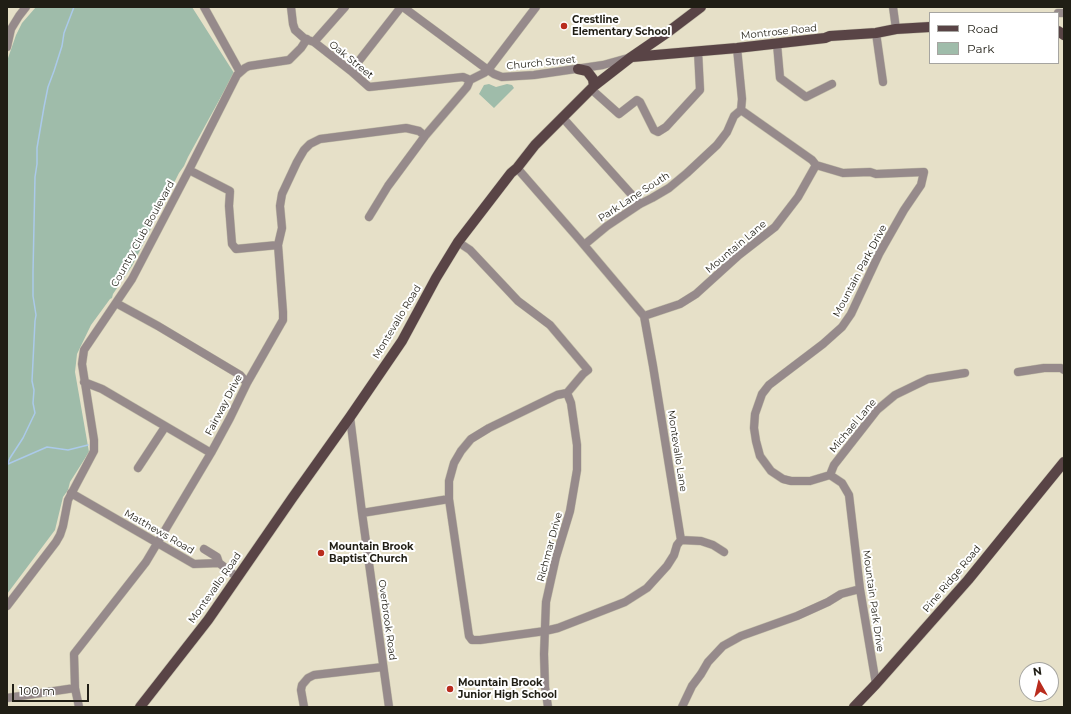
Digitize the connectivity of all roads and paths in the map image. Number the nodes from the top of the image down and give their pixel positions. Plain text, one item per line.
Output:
1 (26, 7) edge
2 (204, 7) edge
3 (291, 7) edge
4 (345, 7) edge
5 (402, 7) edge
6 (536, 7) edge
7 (701, 7) edge
8 (893, 7) edge
9 (929, 27) edge
10 (896, 29) junction
11 (876, 33) junction
12 (662, 36) junction
13 (310, 41) junction
14 (777, 44) junction
15 (7, 47) edge
16 (737, 48) junction
17 (698, 51) junction
18 (670, 54) junction
19 (630, 58) junction
20 (578, 69) junction
21 (488, 70) junction
22 (351, 71) junction
23 (240, 72) junction
24 (470, 80) junction
25 (883, 82) dead end
26 (832, 84) dead end
27 (592, 87) junction
28 (741, 110) junction
29 (562, 117) junction
30 (425, 136) junction
31 (816, 165) junction
32 (517, 168) junction
33 (190, 170) junction
34 (640, 204) junction
35 (369, 217) dead end
36 (458, 242) junction
37 (278, 245) junction
38 (584, 245) junction
39 (116, 303) junction
40 (644, 316) junction
41 (1064, 370) edge
42 (1018, 372) dead end
43 (965, 373) dead end
44 (84, 382) junction
45 (247, 383) junction
46 (567, 393) junction
47 (350, 417) junction
48 (165, 426) junction
49 (210, 453) junction
50 (1064, 462) edge
51 (138, 468) dead end
52 (830, 475) junction
53 (72, 493) junction
54 (449, 499) junction
55 (362, 513) junction
56 (681, 540) junction
57 (157, 542) junction
58 (204, 549) dead end
59 (724, 552) dead end
60 (219, 563) junction
61 (237, 577) junction
62 (860, 589) junction
63 (7, 606) edge
64 (544, 631) junction
65 (383, 667) junction
66 (876, 684) junction
67 (75, 688) junction
68 (7, 698) edge
69 (79, 707) edge
70 (140, 707) edge
71 (304, 707) edge
72 (389, 707) edge
73 (548, 707) edge
74 (682, 707) edge
75 (854, 707) edge

1 - 15 street
2 - 23 street
3 - 13 street, Oak Street
4 - 13 street
5 - 21 street, Church Street
5 - 22 street
6 - 21 street
7 - 12 main road, Montevallo Road
8 - 10 street
9 - 10 main road, Montrose Road
10 - 11 main road, Montrose Road
11 - 14 main road, Montrose Road
11 - 25 street
12 - 18 main road
12 - 19 main road, Montevallo Road
13 - 22 street, Oak Street
13 - 23 street
14 - 16 main road, Montrose Road
14 - 26 street
16 - 17 main road, Montrose Road
16 - 28 street
17 - 18 main road, Montrose Road
17 - 27 street
18 - 19 main road, Montrose Road
19 - 20 street, Church Street
19 - 27 main road, Montevallo Road
20 - 21 street, Church Street
20 - 27 main road
21 - 24 street
22 - 24 street, Oak Street
23 - 33 street, Country Club Boulevard
24 - 30 street
27 - 29 main road, Montevallo Road
28 - 31 street, Mountain Park Drive
28 - 34 street, Park Lane South
29 - 32 main road, Montevallo Road
29 - 34 street
30 - 35 street
30 - 37 street, Fairway Drive
31 - 40 street, Mountain Lane
31 - 52 street, Mountain Park Drive
32 - 36 main road, Montevallo Road
32 - 38 street, Montevallo Lane
33 - 37 street
33 - 39 street, Country Club Boulevard
34 - 38 street, Park Lane South
36 - 46 street
36 - 47 main road, Montevallo Road
37 - 45 street, Fairway Drive
38 - 40 street, Montevallo Lane
39 - 44 street, Country Club Boulevard
39 - 45 street
40 - 56 street, Montevallo Lane
41 - 42 street
43 - 52 street, Michael Lane
44 - 48 street
44 - 53 street, Country Club Boulevard
45 - 49 street, Fairway Drive
46 - 54 street
46 - 64 street, Richmar Drive
47 - 55 street, Overbrook Road
47 - 61 main road, Montevallo Road
48 - 49 street
48 - 51 street
49 - 57 street, Fairway Drive
50 - 66 main road, Pine Ridge Road
52 - 62 street, Mountain Park Drive
53 - 57 street, Matthews Road
53 - 63 street, Country Club Boulevard
54 - 55 street
54 - 64 street
55 - 65 street, Overbrook Road
56 - 59 street
56 - 64 street
57 - 60 street, Matthews Road
57 - 67 street, Fairway Drive
58 - 60 street
60 - 61 street
61 - 70 main road, Montevallo Road
62 - 66 street, Mountain Park Drive
62 - 74 street
64 - 73 street, Richmar Drive
65 - 71 street
65 - 72 street, Overbrook Road
66 - 75 main road, Pine Ridge Road
67 - 68 street
67 - 69 street

